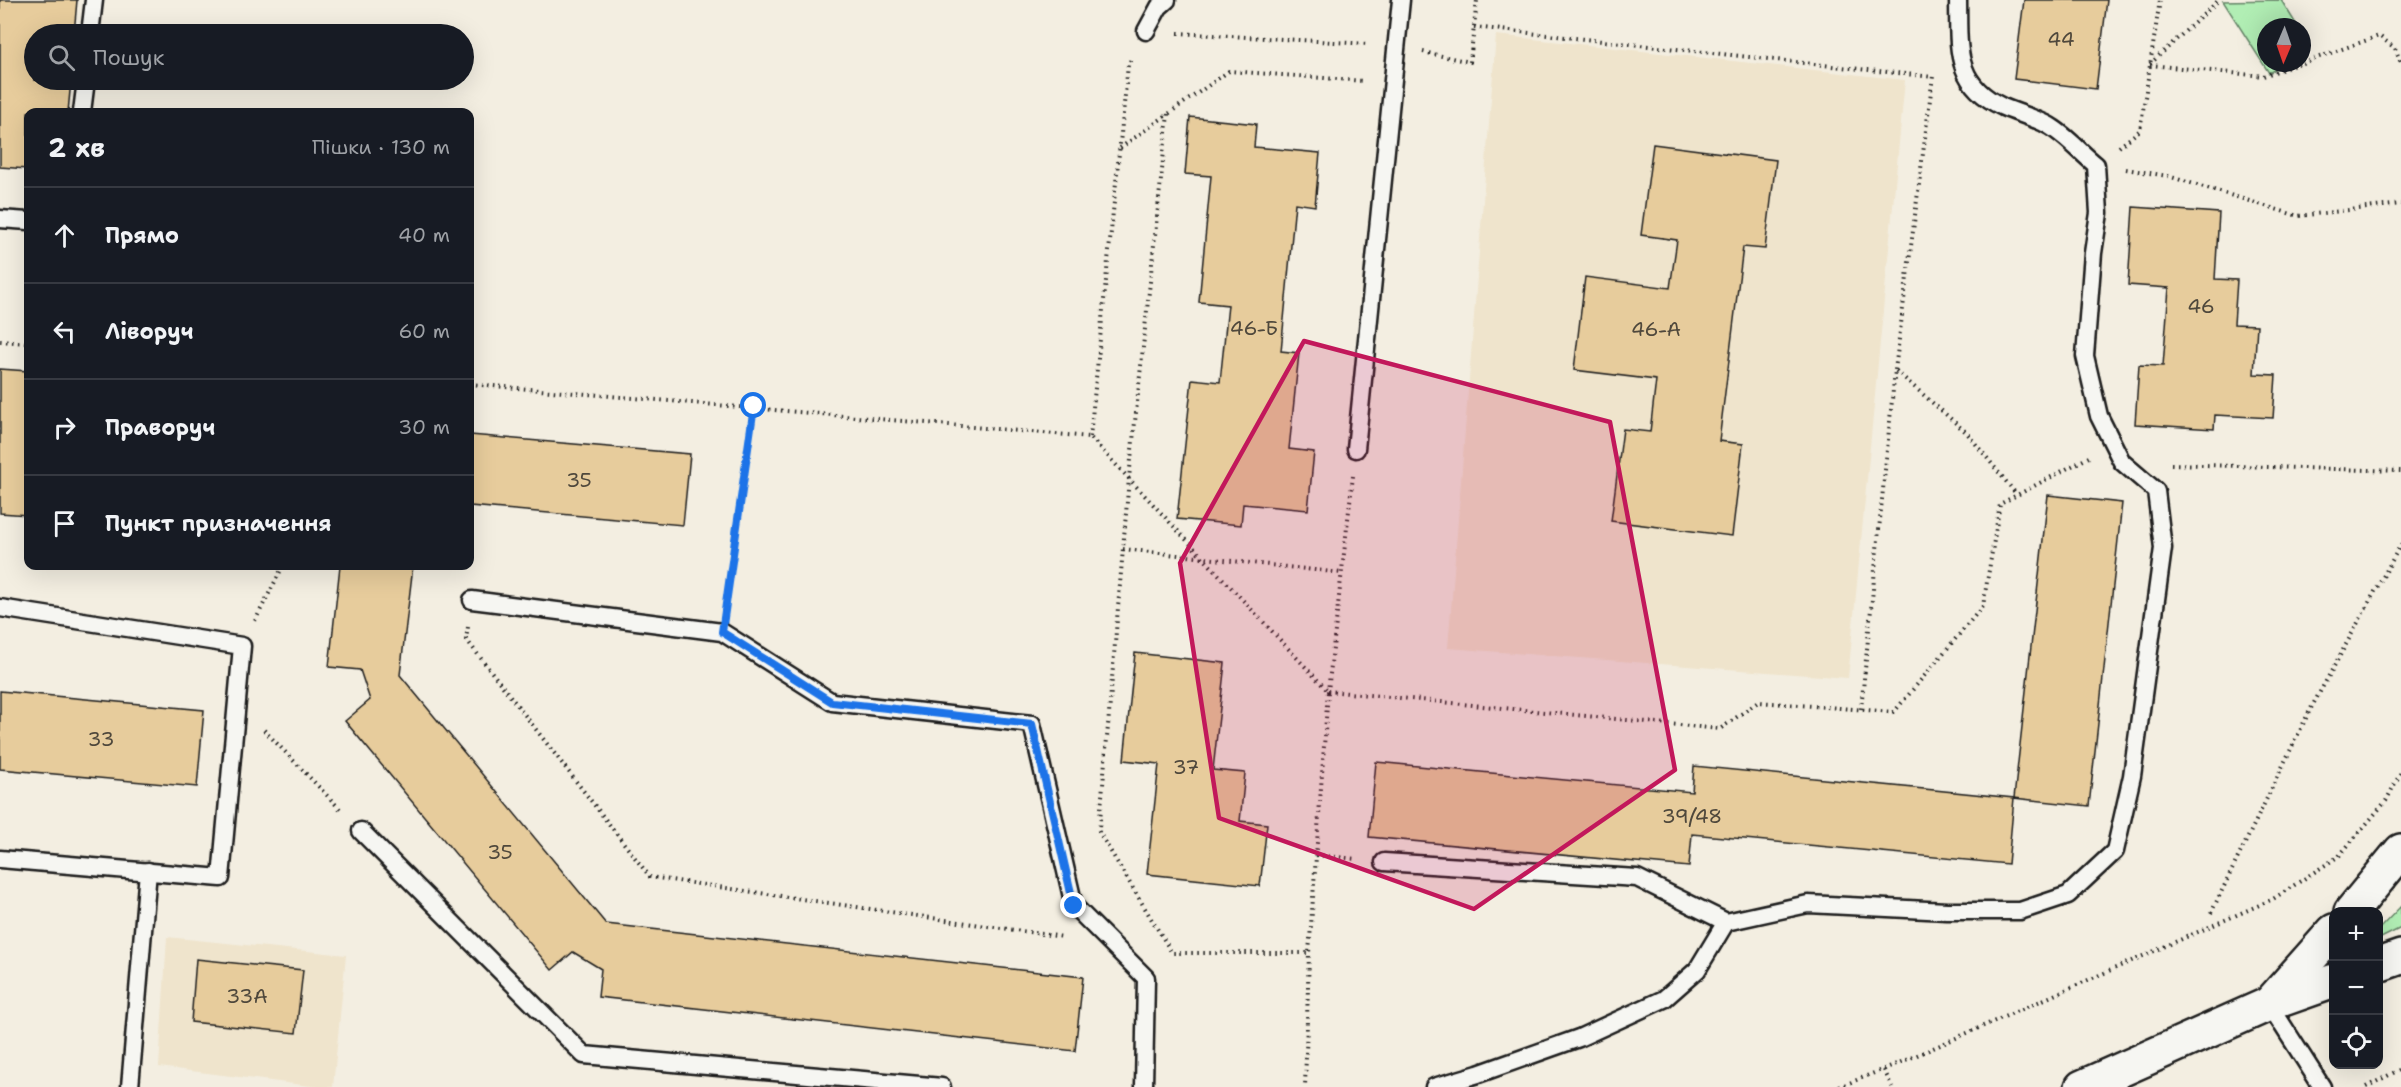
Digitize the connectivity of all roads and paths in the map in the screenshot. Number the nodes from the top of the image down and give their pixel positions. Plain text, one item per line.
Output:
1 (94, 0) edge
2 (1167, 0) edge
3 (1401, 0) edge
4 (1477, 0) edge
5 (1958, 0) edge
6 (2160, 0) edge
7 (2219, 0) edge
8 (91, 24) edge
9 (1474, 27) junction
10 (1146, 31) junction
11 (1395, 45) junction
12 (1960, 58) junction
13 (2311, 60) edge
14 (2401, 63) edge
15 (2150, 65) junction
16 (2275, 72) edge
17 (1933, 77) junction
18 (1391, 83) junction
19 (85, 90) edge
20 (82, 108) edge
21 (1168, 114) junction
22 (1120, 149) junction
23 (2096, 165) junction
24 (2401, 204) edge
25 (0, 219) edge
26 (24, 221) edge
27 (0, 340) edge
28 (24, 343) edge
29 (1895, 370) junction
30 (474, 384) edge
31 (754, 406) junction
32 (1090, 437) junction
33 (2114, 444) junction
34 (1356, 449) joint
35 (2122, 462) junction
36 (2401, 471) edge
37 (1128, 478) junction
38 (2017, 495) junction
39 (2401, 544) edge
40 (1123, 549) junction
41 (1203, 558) junction
42 (281, 570) edge
43 (1342, 573) junction
44 (472, 600) joint
45 (0, 608) edge
46 (722, 632) junction
47 (242, 646) junction
48 (1328, 692) junction
49 (237, 702) junction
50 (1861, 710) junction
51 (2401, 772) edge
52 (362, 831) joint
53 (2401, 851) edge
54 (1316, 855) junction
55 (0, 859) edge
56 (1384, 862) joint
57 (148, 871) junction
58 (2355, 907) edge
59 (2211, 913) dead end
60 (1726, 922) junction
61 (2329, 937) edge
62 (1111, 944) junction
63 (1310, 953) junction
64 (2401, 957) edge
65 (2383, 964) edge
66 (2329, 983) edge
67 (2269, 1004) junction
68 (2401, 1069) edge
69 (1884, 1070) junction
70 (130, 1087) edge
71 (942, 1087) edge
72 (1144, 1087) edge
73 (1305, 1087) edge
74 (1434, 1087) edge
75 (1839, 1087) edge
76 (1892, 1087) edge
77 (2082, 1087) edge
78 (2322, 1087) edge
79 (2366, 1087) edge

1 - 8 lane
2 - 10 lane
3 - 11 lane
4 - 9 path
5 - 12 lane
6 - 15 path
7 - 15 path
9 - 11 path
9 - 17 path
10 - 11 path
10 - 22 path
11 - 18 lane
12 - 17 path
12 - 23 lane
13 - 14 path
15 - 16 path
15 - 23 path
17 - 29 path
18 - 21 path
18 - 34 lane
19 - 20 lane
21 - 22 path
21 - 37 path
22 - 32 path
23 - 24 path
23 - 33 lane
25 - 26 lane
27 - 28 path
29 - 38 path
29 - 50 path
30 - 31 path
31 - 32 path
31 - 46 path
32 - 37 path
33 - 35 lane
33 - 38 path
34 - 43 path
35 - 36 path
35 - 60 lane
37 - 40 path
37 - 41 path
38 - 50 path
39 - 59 path
40 - 41 path
40 - 63 path
41 - 43 path
41 - 48 path
42 - 47 path
43 - 48 path
44 - 46 lane
44 - 62 path
45 - 47 lane
46 - 62 lane
47 - 49 lane
48 - 50 path
48 - 54 path
49 - 52 path
49 - 57 lane
51 - 69 path
52 - 71 lane
53 - 58 main road
54 - 56 path
54 - 63 path
55 - 57 lane
56 - 60 lane
57 - 70 lane
60 - 74 lane
61 - 67 main road
62 - 72 lane
63 - 73 path
64 - 65 main road
66 - 67 main road
67 - 77 main road
67 - 78 lane
68 - 79 path
69 - 75 path
69 - 76 path

